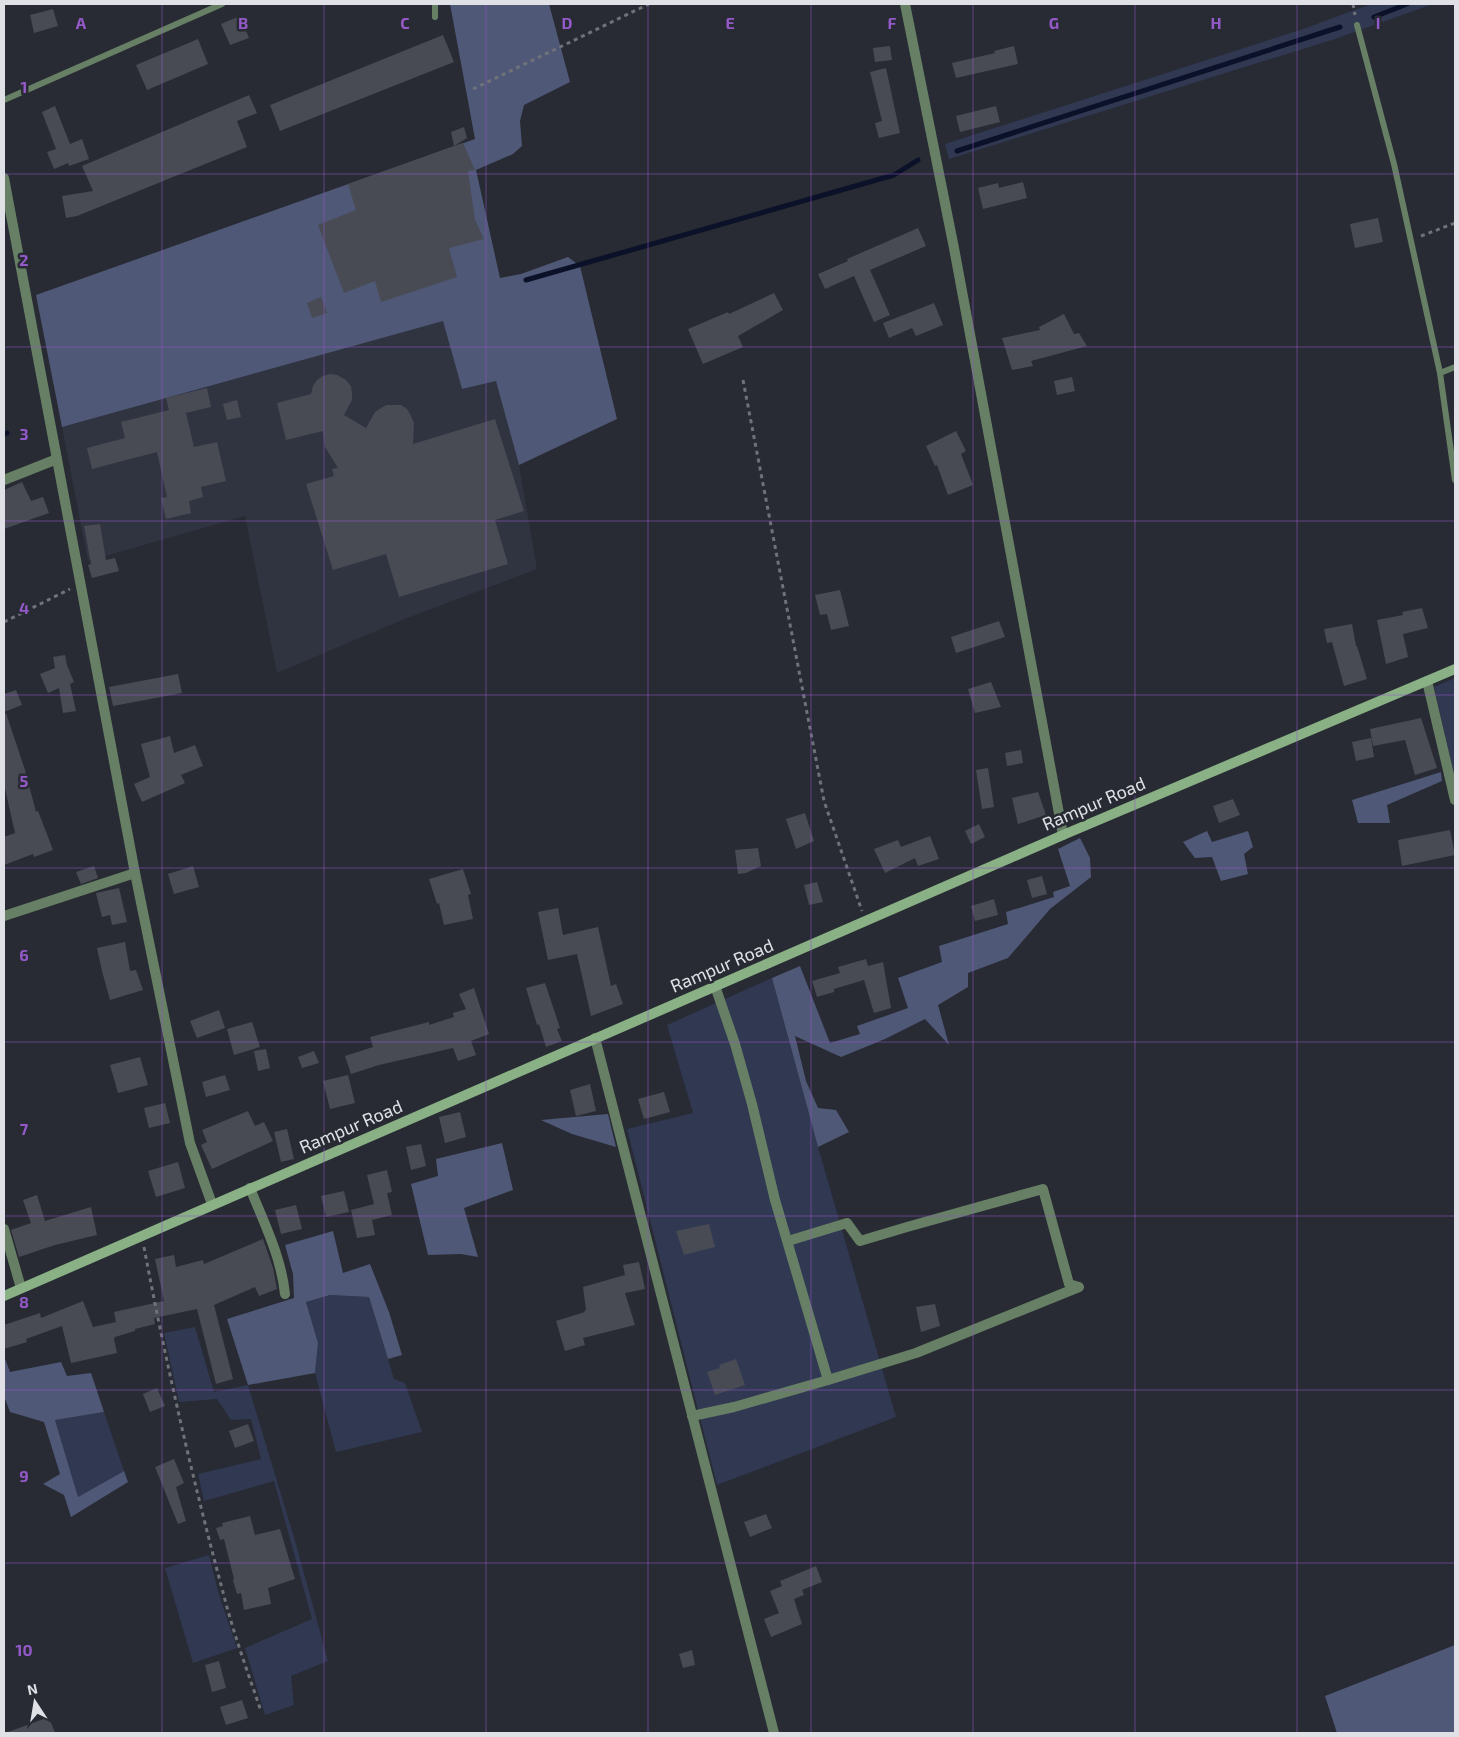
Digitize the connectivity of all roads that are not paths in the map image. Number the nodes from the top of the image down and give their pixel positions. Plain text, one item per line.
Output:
1 (222, 4) edge
2 (435, 4) edge
3 (905, 4) edge
4 (436, 17) dead end
5 (1358, 25) dead end
6 (4, 100) edge
7 (4, 178) edge
8 (1455, 367) edge
9 (1440, 372) junction
10 (57, 459) junction
11 (4, 480) edge
12 (1455, 480) edge
13 (1455, 669) edge
14 (1427, 680) junction
15 (1455, 800) edge
16 (1062, 835) junction
17 (135, 873) junction
18 (4, 916) edge
19 (715, 986) junction
20 (595, 1038) junction
21 (250, 1188) junction
22 (212, 1204) junction
23 (4, 1229) edge
24 (788, 1241) junction
25 (22, 1288) junction
26 (285, 1294) dead end
27 (4, 1296) edge
28 (828, 1380) junction
29 (692, 1416) junction
30 (774, 1733) edge

1 - 6 lane
2 - 4 lane
3 - 16 street
5 - 9 lane
7 - 10 street
8 - 9 lane
9 - 12 lane
10 - 11 street
10 - 17 street
13 - 14 main road, Rampur Road
14 - 15 street
14 - 16 main road, Rampur Road
16 - 19 main road, Rampur Road
17 - 18 street
17 - 22 street
19 - 20 main road, Rampur Road
19 - 24 street
20 - 21 main road, Rampur Road
20 - 29 street
21 - 22 main road, Rampur Road
21 - 26 street
22 - 25 main road, Rampur Road
23 - 25 street
24 - 28 street
24 - 28 street
25 - 27 main road, Rampur Road
28 - 29 street
29 - 30 street

